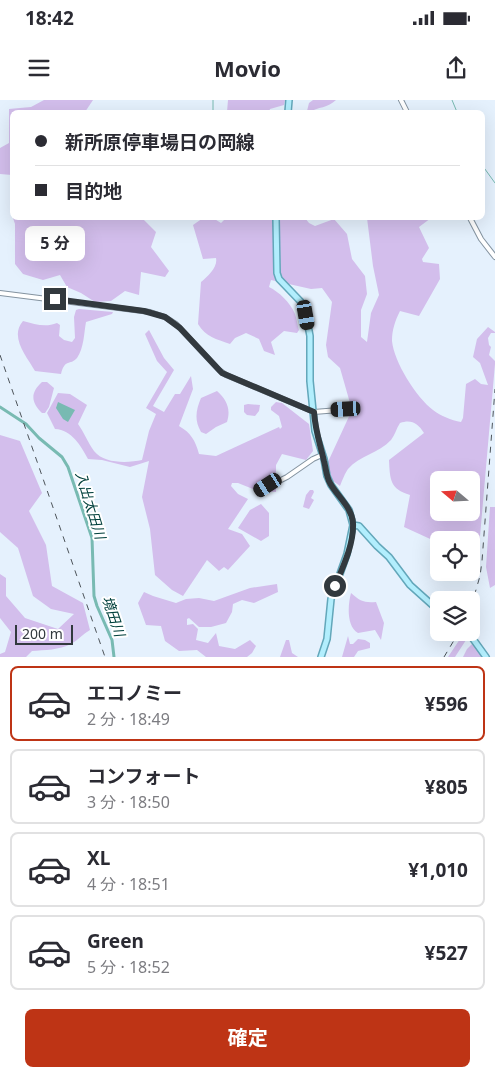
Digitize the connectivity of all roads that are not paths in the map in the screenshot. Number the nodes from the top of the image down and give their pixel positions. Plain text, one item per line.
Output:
1 (276, 220) edge
2 (471, 220) edge
3 (495, 257) edge
4 (0, 293) edge
5 (351, 409) dead end
6 (314, 412) junction
7 (322, 455) junction
8 (259, 491) dead end
9 (353, 524) junction
10 (430, 603) edge
11 (474, 641) edge
12 (320, 657) edge
13 (486, 657) edge

1 - 6 main road
2 - 3 street
4 - 6 street
5 - 6 street
6 - 7 main road
7 - 8 street
7 - 9 main road
9 - 10 main road
9 - 12 main road
11 - 13 main road

